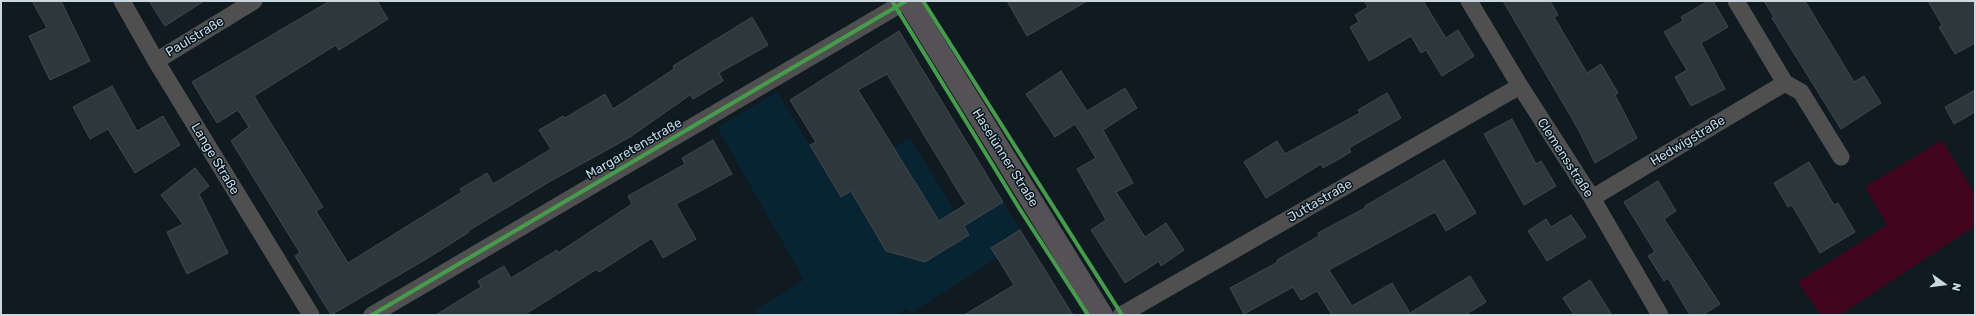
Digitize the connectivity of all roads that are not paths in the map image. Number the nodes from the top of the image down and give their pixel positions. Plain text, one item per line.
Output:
1 (122, 1) edge
2 (254, 1) edge
3 (907, 1) edge
4 (1470, 1) edge
5 (1736, 1) edge
6 (156, 61) junction
7 (1785, 83) junction
8 (1520, 86) junction
9 (1841, 157) dead end
10 (1592, 198) junction
11 (311, 315) edge
12 (372, 315) edge
13 (1102, 315) edge
14 (1121, 315) edge
15 (1660, 315) edge

1 - 6 street, Lange Straße
2 - 6 street, Paulstraße
3 - 12 street, Margaretenstraße
3 - 13 street, Haselünner Straße
4 - 8 street, Clemensstraße
5 - 7 street
6 - 11 street, Lange Straße
7 - 9 street
7 - 10 street, Hedwigstraße
8 - 10 street, Clemensstraße
8 - 14 street, Juttastraße
10 - 15 street, Clemensstraße

